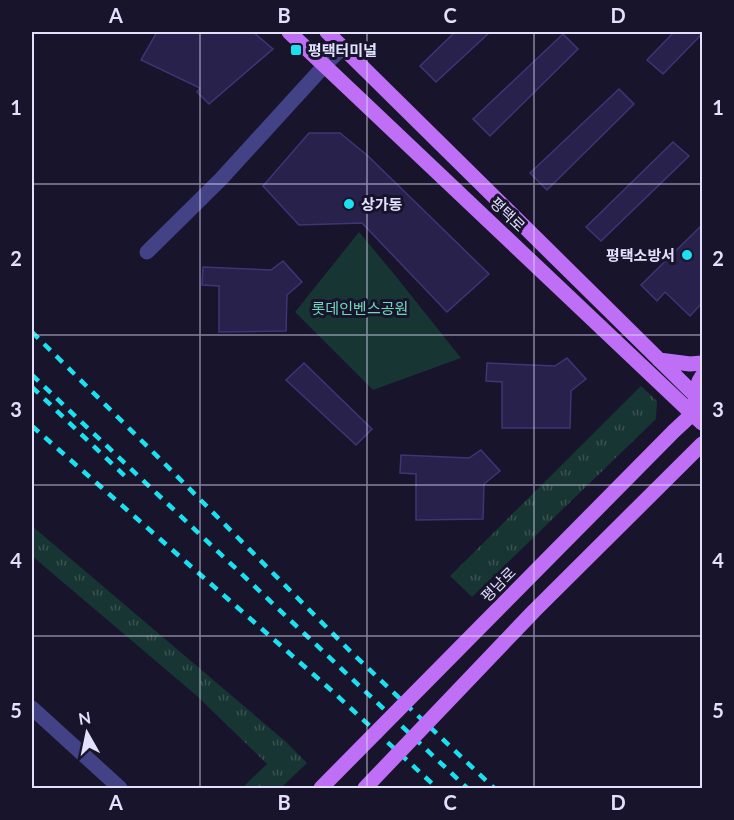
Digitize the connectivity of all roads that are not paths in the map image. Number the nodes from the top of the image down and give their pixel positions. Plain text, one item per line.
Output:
1 (289, 32) edge
2 (327, 32) edge
3 (342, 48) junction
4 (325, 65) junction
5 (147, 252) dead end
6 (659, 360) junction
7 (702, 363) edge
8 (702, 376) edge
9 (699, 408) edge
10 (702, 444) edge
11 (32, 708) edge
12 (120, 789) edge
13 (321, 789) edge
14 (365, 789) edge

1 - 4 main road, 평택로
2 - 3 main road, 평택로
3 - 4 street
3 - 6 main road, 평택로
4 - 5 street
4 - 9 main road, 평택로
6 - 7 main road
6 - 9 main road, 평택로
8 - 9 main road
9 - 13 main road, 평남로, bridge
10 - 14 main road, bridge
11 - 12 street

